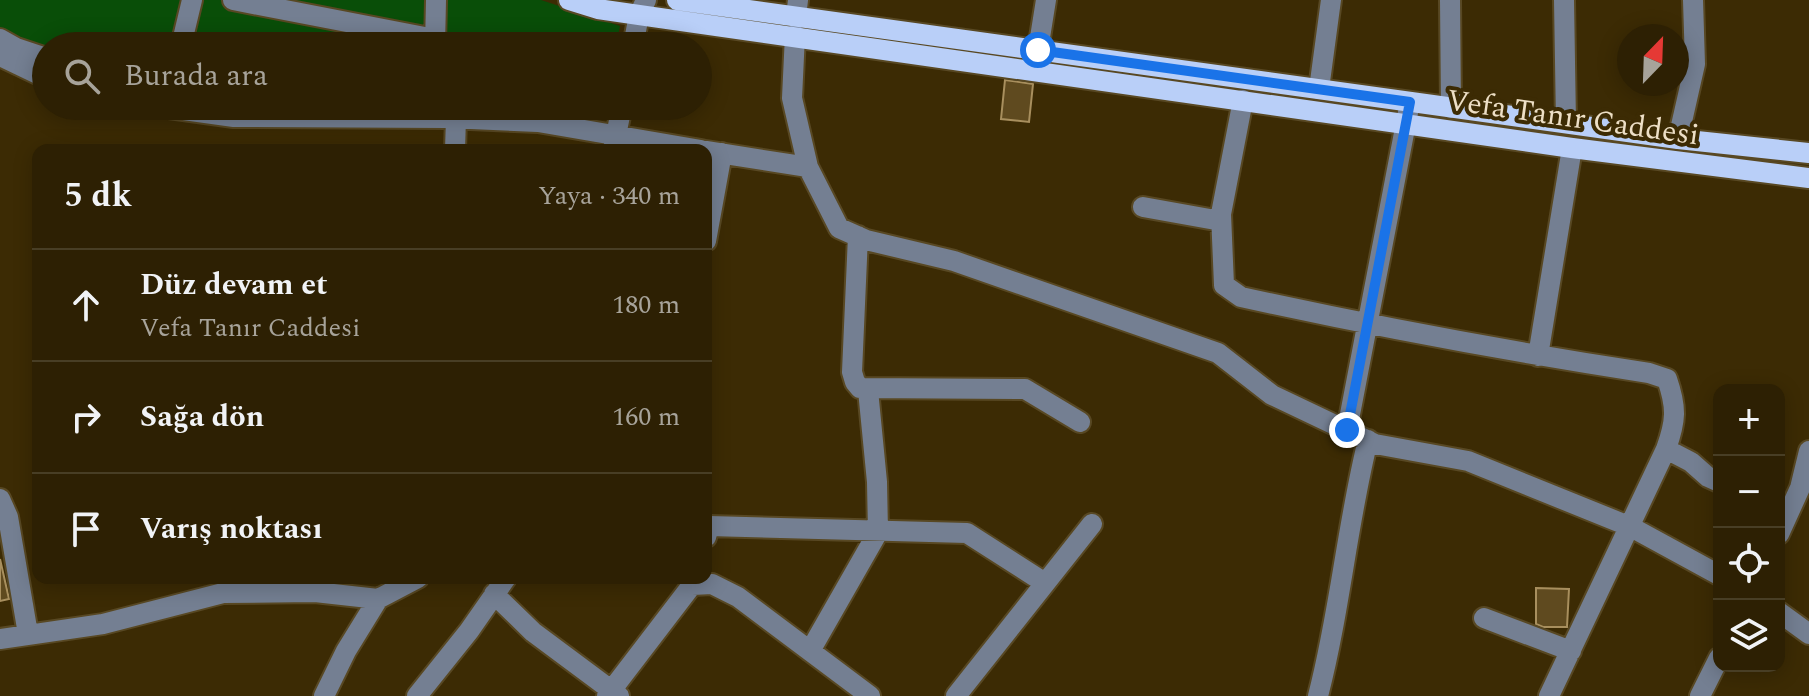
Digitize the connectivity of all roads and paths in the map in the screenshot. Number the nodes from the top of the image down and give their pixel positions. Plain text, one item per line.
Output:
1 (233, 0) edge
2 (436, 0) edge
3 (569, 0) edge
4 (677, 0) edge
5 (1046, 0) edge
6 (1331, 0) edge
7 (1450, 0) edge
8 (1564, 0) edge
9 (1693, 0) edge
10 (188, 1) edge
11 (642, 7) edge
12 (796, 17) edge
13 (183, 32) edge
14 (383, 32) edge
15 (435, 32) edge
16 (636, 32) edge
17 (0, 39) edge
18 (1038, 50) junction
19 (32, 53) edge
20 (0, 56) edge
21 (32, 71) edge
22 (1319, 89) junction
23 (1243, 100) junction
24 (1410, 102) junction
25 (1451, 108) junction
26 (444, 120) edge
27 (514, 120) edge
28 (619, 120) edge
29 (1566, 123) junction
30 (1406, 125) junction
31 (1678, 139) junction
32 (614, 143) edge
33 (453, 144) edge
34 (1572, 148) junction
35 (712, 151) edge
36 (1809, 153) edge
37 (808, 167) junction
38 (1809, 178) edge
39 (1143, 207) dead end
40 (1221, 221) junction
41 (858, 236) junction
42 (1368, 325) junction
43 (1538, 356) junction
44 (868, 390) junction
45 (1080, 422) dead end
46 (1347, 430) junction
47 (1368, 440) junction
48 (1666, 449) junction
49 (1809, 451) edge
50 (1713, 479) edge
51 (0, 499) edge
52 (1793, 506) edge
53 (1092, 524) dead end
54 (712, 526) edge
55 (1631, 527) junction
56 (1782, 528) edge
57 (878, 532) junction
58 (1713, 572) edge
59 (1045, 583) junction
60 (407, 584) edge
61 (692, 584) edge
62 (712, 584) edge
63 (500, 586) edge
64 (378, 599) junction
65 (1785, 616) edge
66 (1484, 618) dead end
67 (28, 634) junction
68 (1809, 634) edge
69 (0, 639) edge
70 (810, 651) junction
71 (1571, 651) junction
72 (1713, 670) edge
73 (613, 694) edge
74 (324, 696) edge
75 (417, 696) edge
76 (870, 696) edge
77 (956, 696) edge
78 (1318, 696) edge
79 (1549, 696) edge
80 (1700, 696) edge

1 - 14 street
2 - 15 street
3 - 11 main road, Vefa Tanır Caddesi
4 - 12 main road, Vefa Tanır Caddesi
5 - 18 street
6 - 22 street
7 - 25 street
8 - 29 street
9 - 31 street
10 - 13 street
11 - 12 main road, Vefa Tanır Caddesi
11 - 16 street
12 - 18 main road, Vefa Tanır Caddesi
12 - 23 main road, Vefa Tanır Caddesi
12 - 37 street
17 - 19 street
18 - 22 main road, Vefa Tanır Caddesi
20 - 21 street
22 - 24 main road, Vefa Tanır Caddesi
23 - 30 main road, Vefa Tanır Caddesi
23 - 40 street
24 - 25 main road, Vefa Tanır Caddesi
24 - 30 street
25 - 29 main road, Vefa Tanır Caddesi
26 - 33 street
27 - 32 street
28 - 32 street
29 - 31 main road, Vefa Tanır Caddesi
30 - 34 main road, Vefa Tanır Caddesi
30 - 42 street
31 - 36 main road, Vefa Tanır Caddesi
34 - 38 main road, Vefa Tanır Caddesi
34 - 43 street
35 - 37 street
37 - 41 street
39 - 40 street
40 - 42 street
41 - 44 street
41 - 46 street
42 - 43 street
42 - 46 street
43 - 48 street
44 - 45 street
44 - 57 street
46 - 47 street
47 - 55 street
47 - 78 street
48 - 50 street
48 - 55 street
49 - 52 street
51 - 67 street
52 - 56 street
53 - 59 street
54 - 57 street
55 - 58 street
55 - 71 street
57 - 59 street
57 - 70 street
59 - 77 street
60 - 64 street
61 - 73 street
62 - 70 street
63 - 73 street
63 - 75 street
64 - 67 street
64 - 74 street
65 - 68 street
66 - 71 street
67 - 69 street
70 - 76 street
71 - 79 street
72 - 80 street

